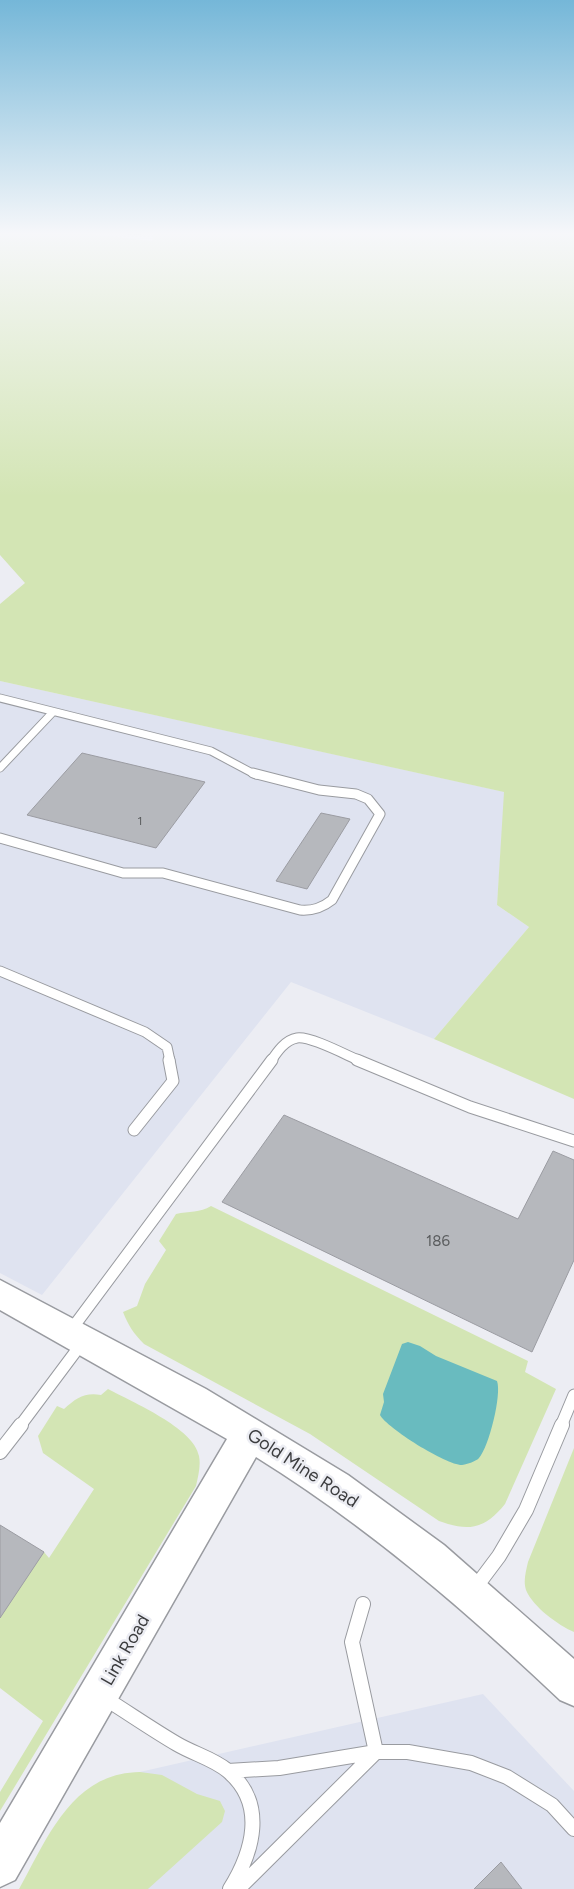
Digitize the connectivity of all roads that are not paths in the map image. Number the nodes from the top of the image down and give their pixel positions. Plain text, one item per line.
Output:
1 (0, 698) edge
2 (53, 712) junction
3 (0, 768) edge
4 (0, 838) edge
5 (0, 971) edge
6 (134, 1130) dead end
7 (574, 1141) edge
8 (0, 1294) edge
9 (76, 1337) junction
10 (574, 1395) edge
11 (250, 1434) junction
12 (0, 1452) edge
13 (472, 1592) junction
14 (362, 1604) dead end
15 (574, 1686) edge
16 (100, 1694) junction
17 (376, 1752) junction
18 (228, 1771) junction
19 (574, 1829) edge
20 (0, 1865) edge
21 (230, 1889) edge
22 (238, 1889) edge

1 - 2 lane
2 - 3 lane
2 - 4 lane
5 - 6 lane
7 - 9 lane
8 - 9 street, Gold Mine Road
9 - 11 street, Gold Mine Road
9 - 12 lane
10 - 13 lane
11 - 13 street, Gold Mine Road
11 - 16 street, Link Road
13 - 15 street, Gold Mine Road
14 - 17 lane
16 - 18 lane
16 - 20 street, Link Road
17 - 18 lane
17 - 19 lane
17 - 22 lane
18 - 21 lane

